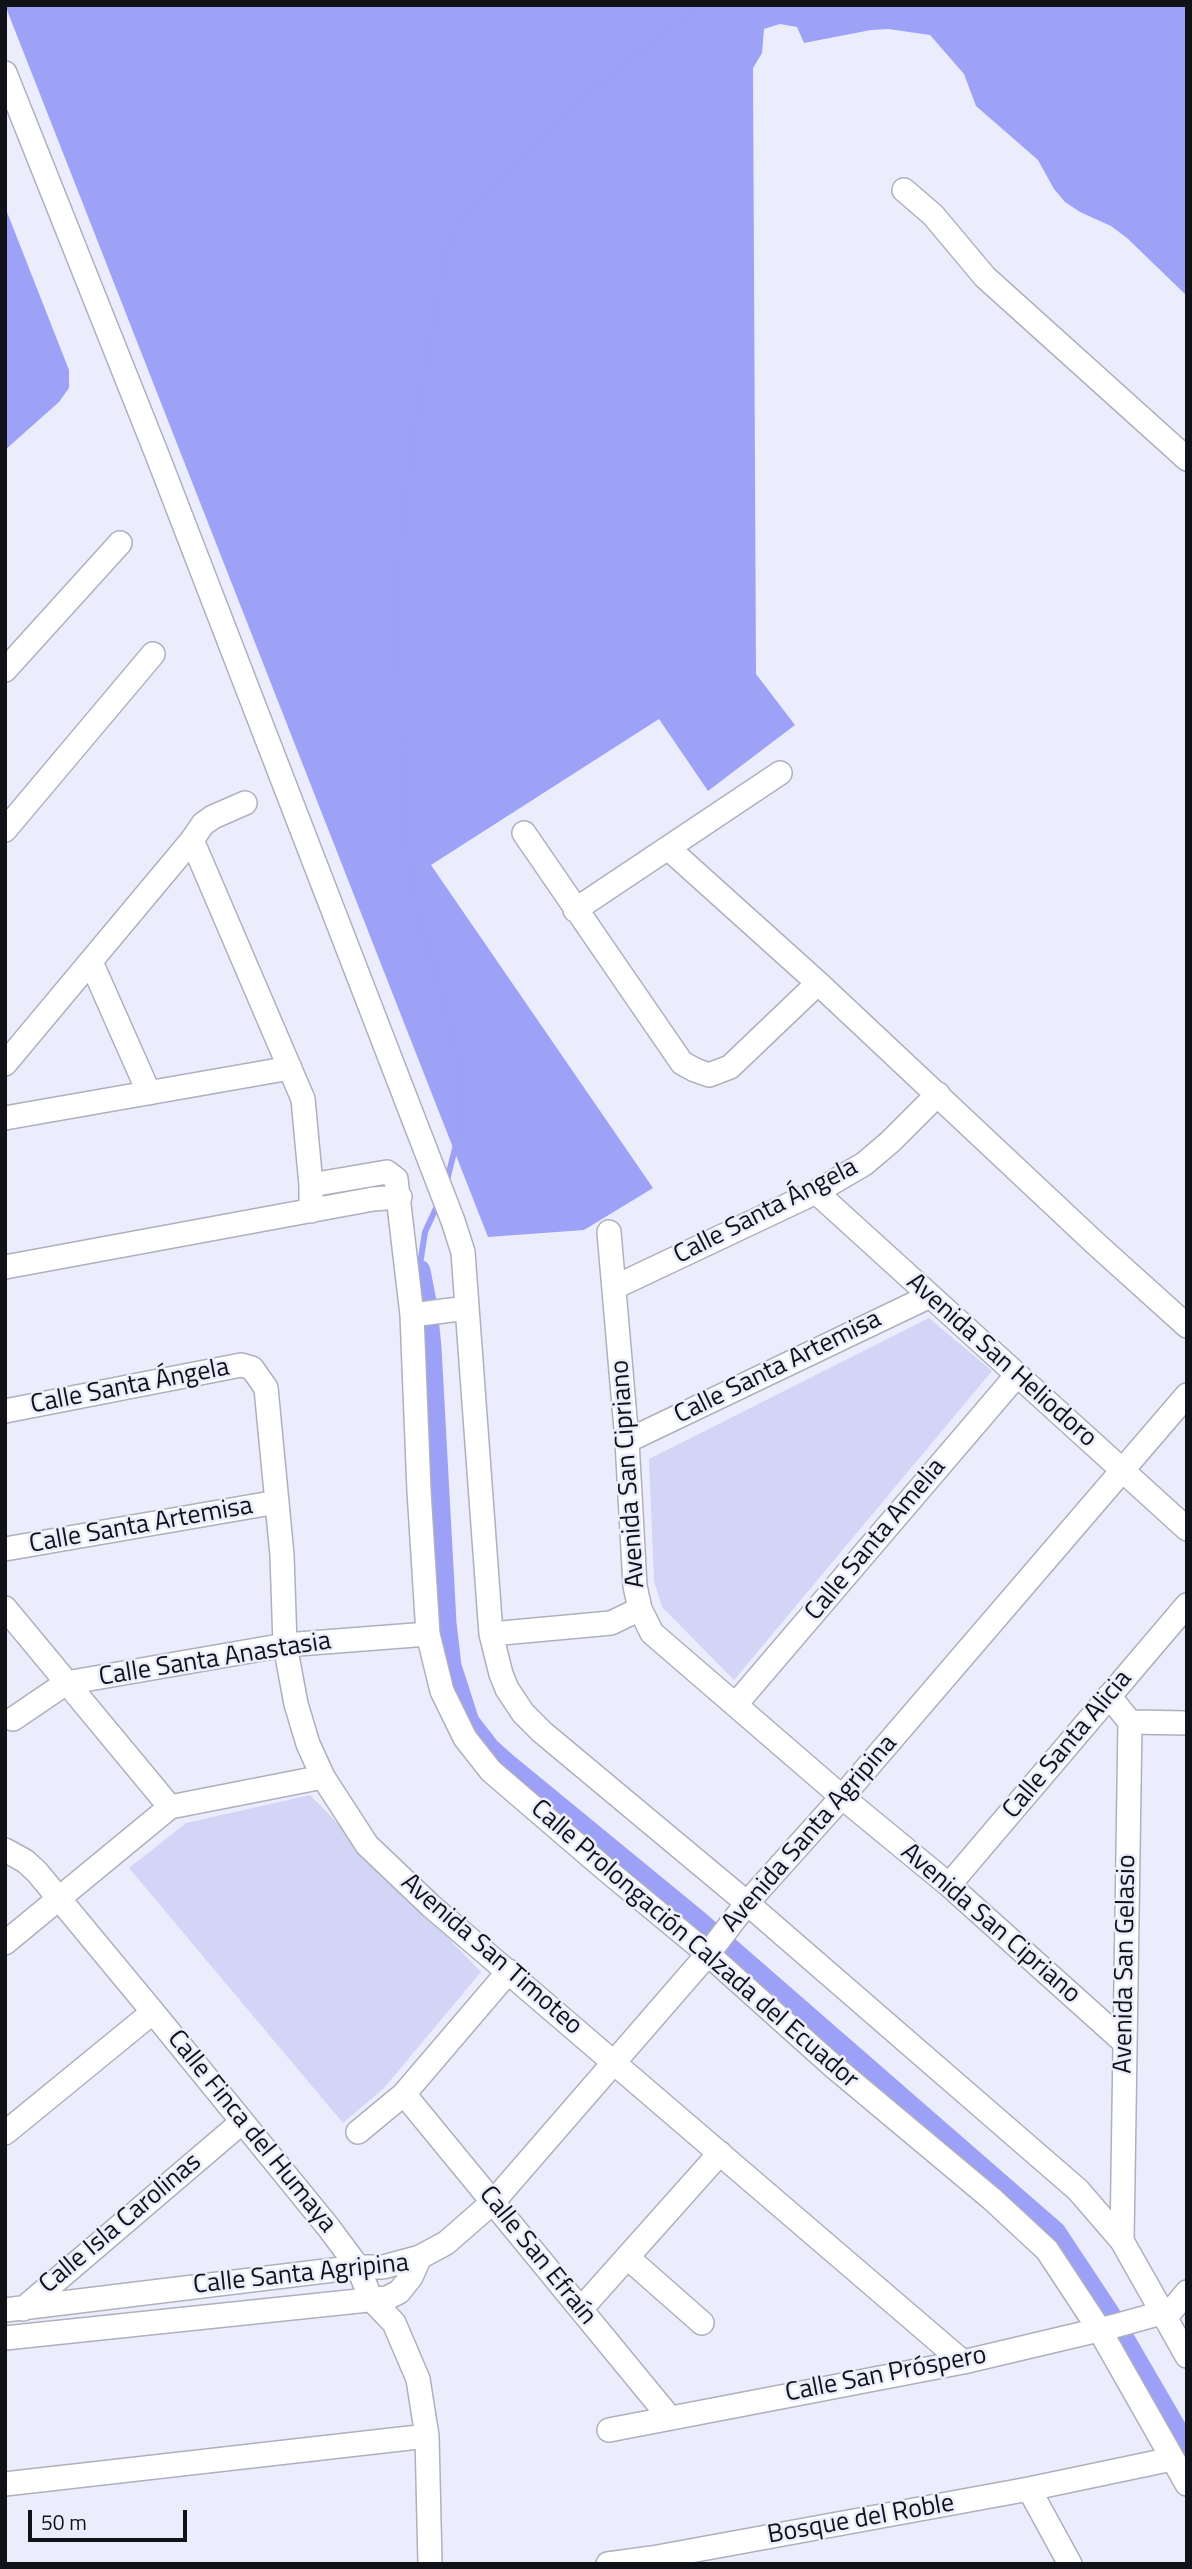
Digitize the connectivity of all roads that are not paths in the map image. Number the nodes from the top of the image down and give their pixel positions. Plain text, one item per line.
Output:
1 (5, 74) edge
2 (904, 190) dead end
3 (1187, 459) edge
4 (120, 543) dead end
5 (153, 654) dead end
6 (5, 670) edge
7 (780, 773) dead end
8 (245, 803) dead end
9 (5, 830) edge
10 (524, 833) dead end
11 (192, 841) junction
12 (668, 848) junction
13 (575, 910) junction
14 (91, 961) junction
15 (818, 983) junction
16 (5, 1064) edge
17 (290, 1068) junction
18 (149, 1093) junction
19 (938, 1094) junction
20 (5, 1118) edge
21 (311, 1185) junction
22 (816, 1192) junction
23 (400, 1197) junction
24 (311, 1211) junction
25 (609, 1232) dead end
26 (5, 1267) edge
27 (615, 1287) junction
28 (930, 1296) junction
29 (467, 1308) junction
30 (412, 1315) junction
31 (1187, 1326) edge
32 (1017, 1375) junction
33 (1187, 1395) edge
34 (269, 1408) joint
35 (5, 1411) edge
36 (627, 1441) junction
37 (1122, 1471) junction
38 (277, 1502) junction
39 (1187, 1530) edge
40 (5, 1549) edge
41 (1187, 1605) edge
42 (5, 1608) edge
43 (640, 1609) junction
44 (428, 1634) junction
45 (491, 1634) junction
46 (285, 1645) junction
47 (66, 1683) junction
48 (1109, 1696) junction
49 (736, 1704) junction
50 (13, 1719) dead end
51 (1130, 1721) junction
52 (1187, 1723) edge
53 (323, 1777) junction
54 (842, 1797) junction
55 (170, 1807) junction
56 (5, 1850) edge
57 (949, 1885) junction
58 (60, 1899) junction
59 (742, 1911) junction
60 (5, 1942) edge
61 (712, 1949) junction
62 (509, 1971) junction
63 (153, 2012) junction
64 (1125, 2043) junction
65 (614, 2062) junction
66 (404, 2094) junction
67 (242, 2122) junction
68 (358, 2132) dead end
69 (5, 2133) edge
70 (720, 2153) junction
71 (493, 2202) junction
72 (1122, 2241) junction
73 (420, 2257) junction
74 (626, 2257) junction
75 (358, 2267) junction
76 (399, 2292) junction
77 (1187, 2292) edge
78 (371, 2300) junction
79 (14, 2309) edge
80 (581, 2309) junction
81 (1166, 2314) edge
82 (394, 2323) junction
83 (702, 2323) dead end
84 (1105, 2328) junction
85 (12, 2337) edge
86 (1187, 2356) edge
87 (963, 2362) junction
88 (670, 2417) junction
89 (610, 2430) dead end
90 (427, 2435) junction
91 (1172, 2459) junction
92 (5, 2484) edge
93 (1187, 2484) edge
94 (1029, 2489) junction
95 (430, 2564) edge
96 (608, 2564) edge
97 (1070, 2564) edge

1 - 29 street
2 - 3 street
4 - 6 street
5 - 9 street
7 - 12 street
8 - 11 street
10 - 13 street
11 - 14 street
11 - 17 street
12 - 13 street
12 - 15 street
13 - 15 street
14 - 16 street
14 - 18 street
15 - 19 street
17 - 18 street
17 - 21 street
18 - 20 street
19 - 22 street, Calle Santa Ángela
19 - 31 street
21 - 23 street
21 - 24 street
22 - 27 street, Calle Santa Ángela
22 - 28 street, Avenida San Heliodoro
23 - 24 street
23 - 30 street, Calle Prolongación Calzada del Ecuador
24 - 26 street
25 - 27 street, Avenida San Cipriano
27 - 36 street, Avenida San Cipriano
28 - 32 street, Avenida San Heliodoro
28 - 36 street, Calle Santa Artemisa
29 - 30 street
29 - 45 street
30 - 44 street, Calle Prolongación Calzada del Ecuador
32 - 37 street, Avenida San Heliodoro
32 - 49 street, Calle Santa Amelia
33 - 37 street, Avenida Santa Agripina
34 - 35 street, Calle Santa Ángela
34 - 38 street, Avenida San Timoteo
36 - 43 street, Avenida San Cipriano
37 - 39 street, Avenida San Heliodoro
37 - 54 street, Avenida Santa Agripina
38 - 40 street, Calle Santa Artemisa
38 - 46 street, Avenida San Timoteo
41 - 48 street, Calle Santa Alicia
42 - 47 street
43 - 45 street
43 - 49 street, Avenida San Cipriano
44 - 46 street, Calle Santa Anastasia
44 - 61 street, Calle Prolongación Calzada del Ecuador
45 - 59 street
46 - 47 street, Calle Santa Anastasia
46 - 53 street, Avenida San Timoteo
47 - 50 street, Calle Santa Anastasia
47 - 55 street
48 - 51 street
48 - 57 street, Calle Santa Alicia
49 - 54 street, Avenida San Cipriano
51 - 52 street
51 - 64 street, Avenida San Gelasio
53 - 55 street
53 - 62 street, Avenida San Timoteo
54 - 57 street, Avenida San Cipriano
54 - 59 street, Avenida Santa Agripina
55 - 58 street
56 - 58 street, Calle Finca del Humaya
57 - 64 street, Avenida San Cipriano
58 - 60 street
58 - 63 street, Calle Finca del Humaya
59 - 61 street, Avenida Santa Agripina
59 - 72 street
61 - 65 street, Avenida Santa Agripina
61 - 84 street, Calle Prolongación Calzada del Ecuador
62 - 65 street, Avenida San Timoteo
62 - 66 street
63 - 67 street, Calle Finca del Humaya
63 - 69 street
64 - 72 street, Avenida San Gelasio
65 - 70 street, Avenida San Timoteo
65 - 71 street, Avenida Santa Agripina
66 - 68 street
66 - 71 street, Calle San Efraín
67 - 75 street, Calle Finca del Humaya
67 - 79 street, Calle Isla Carolinas
70 - 74 street
70 - 87 street, Avenida San Timoteo
71 - 73 street, Avenida Santa Agripina
71 - 80 street, Calle San Efraín
72 - 81 street
73 - 75 street, Calle Santa Agripina
73 - 76 street, Calle Santa Agripina
74 - 80 street
74 - 83 street
75 - 78 street, Calle Finca del Humaya
75 - 79 street, Calle Santa Agripina
76 - 78 street, Calle Santa Agripina
76 - 82 street
77 - 81 street
78 - 82 street, Calle Finca del Humaya
78 - 85 street, Calle Santa Agripina
79 - 85 street, Calle Isla Carolinas
80 - 88 street, Calle San Efraín
81 - 84 street, Calle San Próspero
81 - 86 street
82 - 90 street, Calle Finca del Humaya
84 - 87 street, Calle San Próspero
84 - 91 street, Calle Prolongación Calzada del Ecuador
87 - 88 street, Calle San Próspero
88 - 89 street, Calle San Próspero
90 - 92 street
90 - 95 street, Calle Finca del Humaya
91 - 93 street, Calle Prolongación Calzada del Ecuador
91 - 94 street, Bosque del Roble
94 - 96 street, Bosque del Roble
94 - 97 street

